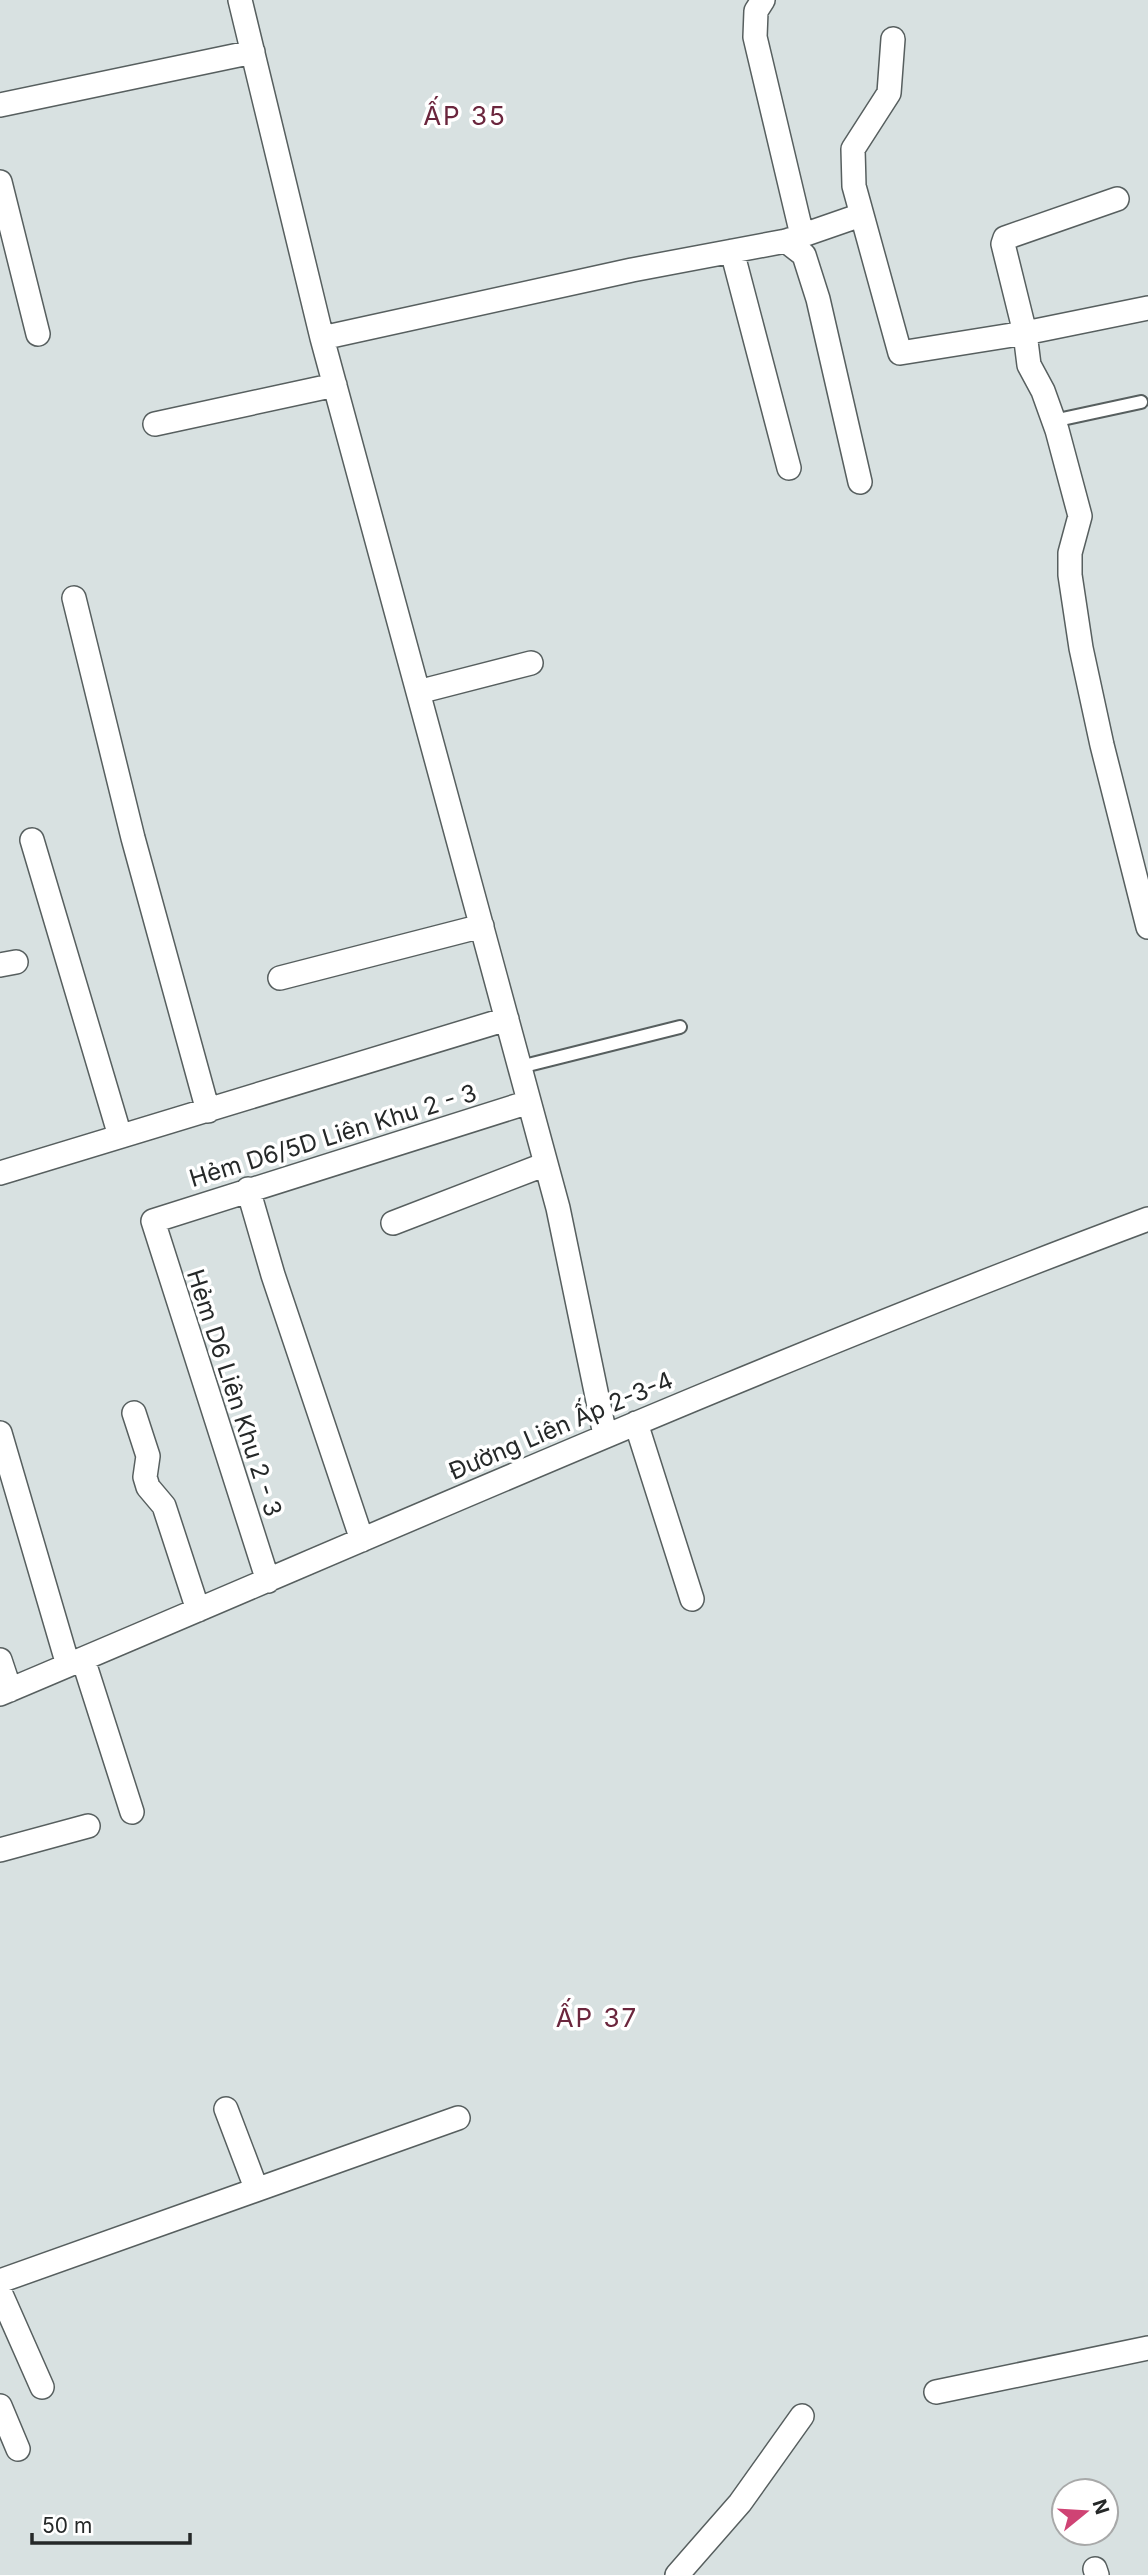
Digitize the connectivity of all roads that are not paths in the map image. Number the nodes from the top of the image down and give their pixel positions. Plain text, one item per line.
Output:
1 (240, 0) edge
2 (763, 0) edge
3 (893, 39) dead end
4 (253, 52) junction
5 (0, 105) edge
6 (0, 182) edge
7 (1117, 200) dead end
8 (861, 215) junction
9 (794, 238) junction
10 (732, 251) junction
11 (1148, 308) edge
12 (1025, 333) junction
13 (38, 334) dead end
14 (322, 338) junction
15 (335, 385) junction
16 (1141, 402) dead end
17 (1054, 421) junction
18 (155, 424) dead end
19 (789, 468) dead end
20 (860, 482) dead end
21 (74, 598) dead end
22 (531, 663) dead end
23 (418, 692) junction
24 (32, 840) dead end
25 (482, 926) junction
26 (1148, 928) edge
27 (280, 978) dead end
28 (507, 1019) junction
29 (680, 1027) dead end
30 (520, 1067) junction
31 (529, 1102) junction
32 (208, 1111) junction
33 (120, 1136) junction
34 (546, 1164) junction
35 (0, 1173) edge
36 (248, 1189) junction
37 (1148, 1219) edge
38 (153, 1221) joint
39 (393, 1223) dead end
40 (134, 1413) dead end
41 (636, 1423) junction
42 (0, 1433) edge
43 (605, 1435) junction
44 (362, 1540) junction
45 (268, 1581) junction
46 (692, 1599) dead end
47 (198, 1611) junction
48 (0, 1660) edge
49 (75, 1662) junction
50 (5, 1692) edge
51 (131, 1812) dead end
52 (88, 1826) dead end
53 (0, 1850) edge
54 (226, 2109) dead end
55 (458, 2118) dead end
56 (256, 2188) junction
57 (0, 2281) edge
58 (0, 2292) edge
59 (1148, 2348) edge
60 (42, 2387) dead end
61 (936, 2392) dead end
62 (0, 2406) edge
63 (803, 2416) dead end
64 (18, 2449) dead end
65 (677, 2575) edge

1 - 4 street
2 - 9 street
3 - 8 street
4 - 5 street
4 - 14 street
6 - 13 street
7 - 12 street
8 - 9 street
8 - 12 street
9 - 10 street
9 - 20 street
10 - 14 street
10 - 19 street
11 - 12 street
12 - 17 street
14 - 15 street
15 - 18 street
15 - 23 street
16 - 17 lane
17 - 26 street
21 - 32 street
22 - 23 street
23 - 25 street
24 - 33 street
25 - 27 street
25 - 28 street
28 - 30 street
28 - 32 street
29 - 30 lane
30 - 31 street
31 - 34 street
31 - 36 street, Hẻm D6/5D Liên Khu 2 - 3
32 - 33 street
33 - 35 street
34 - 39 street
34 - 43 street
36 - 38 street, Hẻm D6/5D Liên Khu 2 - 3
36 - 44 street
37 - 41 street, Đường Liên Ấp 2-3-4
38 - 45 street, Hẻm D6 Liên Khu 2 - 3
40 - 47 street
41 - 43 street, Đường Liên Ấp 2-3-4
41 - 46 street
42 - 49 street
43 - 44 street, Đường Liên Ấp 2-3-4
44 - 45 street, Đường Liên Ấp 2-3-4
45 - 47 street, Đường Liên Ấp 2-3-4
47 - 49 street, Đường Liên Ấp 2-3-4
48 - 50 street
49 - 50 street, Đường Liên Ấp 2-3-4
49 - 51 street
52 - 53 street
54 - 56 street
55 - 56 street
56 - 57 street
58 - 60 street
59 - 61 street
62 - 64 street
63 - 65 street

